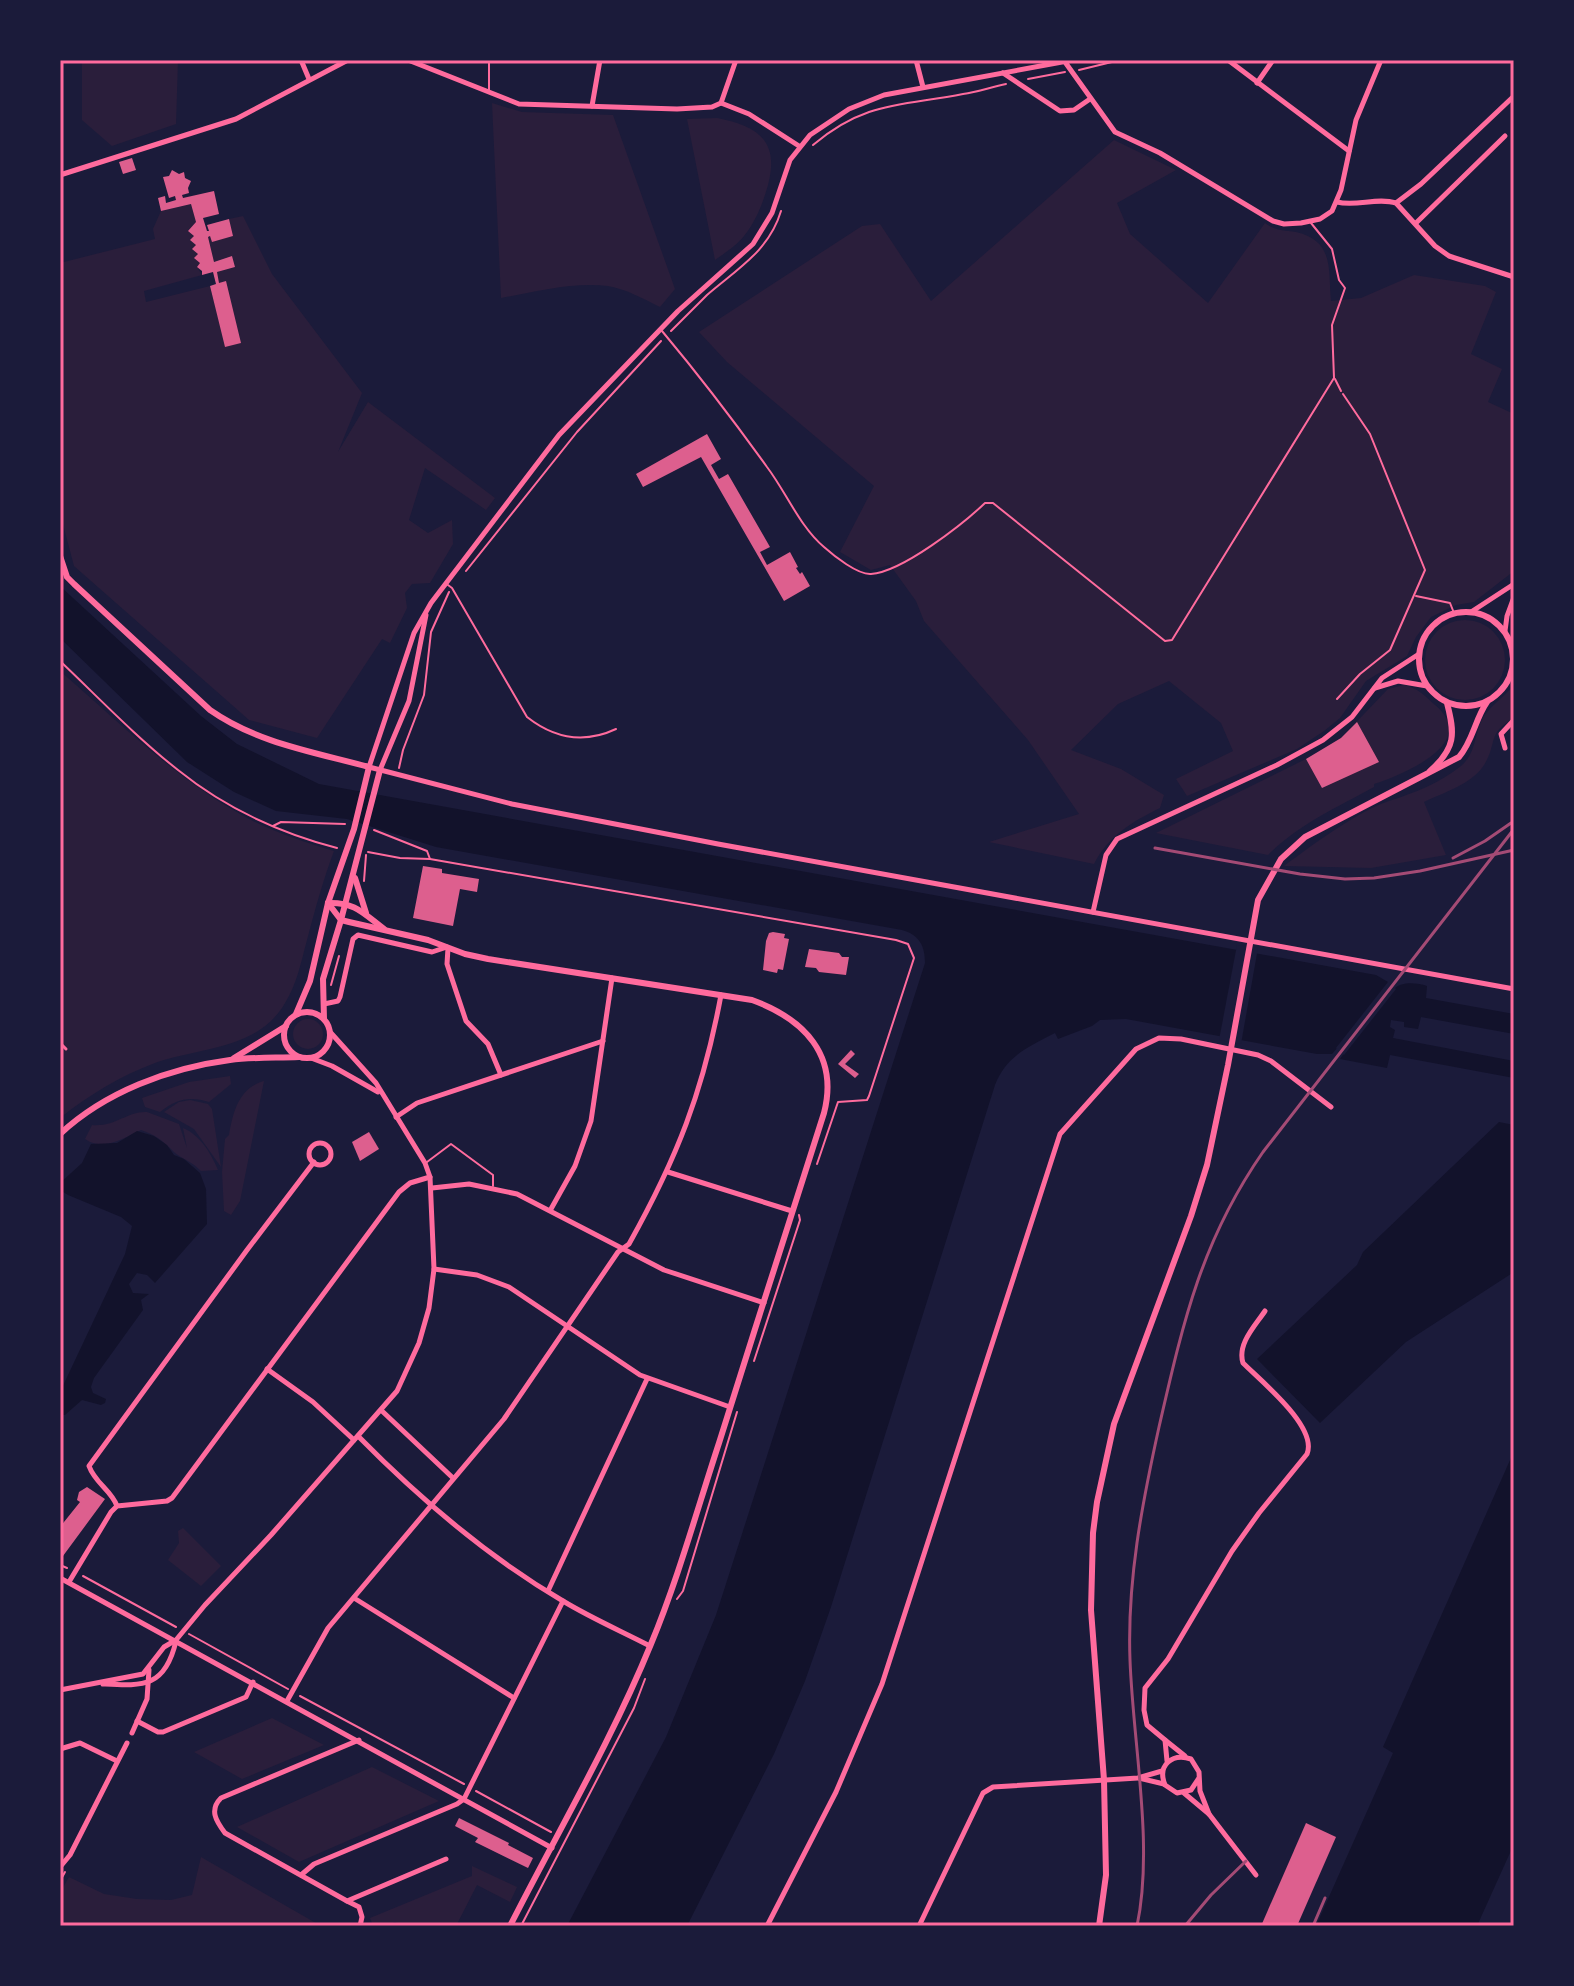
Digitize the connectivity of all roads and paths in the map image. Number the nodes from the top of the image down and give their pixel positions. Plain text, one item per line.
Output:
1 (301, 60) edge
2 (348, 60) edge
3 (408, 60) edge
4 (489, 60) edge
5 (600, 60) edge
6 (736, 60) edge
7 (916, 60) edge
8 (1073, 60) edge
9 (1120, 60) edge
10 (1228, 60) edge
11 (1273, 60) edge
12 (1381, 60) edge
13 (1056, 62) edge
14 (1065, 62) edge
15 (1070, 71) junction
16 (1002, 73) junction
17 (309, 79) junction
18 (1015, 81) junction
19 (1257, 83) junction
20 (923, 87) junction
21 (489, 94) junction
22 (1514, 96) edge
23 (1090, 99) junction
24 (721, 103) junction
25 (592, 106) junction
26 (1505, 136) dead end
27 (799, 146) junction
28 (810, 147) dead end
29 (1349, 151) junction
30 (60, 175) edge
31 (1337, 202) junction
32 (783, 203) dead end
33 (1396, 203) junction
34 (1311, 222) junction
35 (1416, 223) junction
36 (1514, 277) edge
37 (660, 329) junction
38 (666, 336) junction
39 (1334, 378) junction
40 (1341, 391) joint
41 (60, 556) edge
42 (462, 576) dead end
43 (445, 584) junction
44 (1514, 584) edge
45 (452, 588) junction
46 (1416, 596) junction
47 (1514, 597) edge
48 (427, 610) junction
49 (1471, 612) junction
50 (1454, 613) junction
51 (1505, 631) junction
52 (1419, 654) junction
53 (60, 661) edge
54 (1514, 661) edge
55 (1512, 678) edge
56 (1427, 686) junction
57 (1371, 691) junction
58 (1337, 699) dead end
59 (1487, 702) junction
60 (1447, 703) junction
61 (1514, 720) edge
62 (616, 729) dead end
63 (1505, 748) dead end
64 (369, 767) junction
65 (380, 770) junction
66 (398, 775) junction
67 (1422, 778) junction
68 (345, 824) dead end
69 (272, 826) junction
70 (374, 830) dead end
71 (346, 851) junction
72 (367, 852) dead end
73 (430, 859) junction
74 (354, 876) junction
75 (346, 902) junction
76 (328, 903) junction
77 (1093, 912) junction
78 (368, 916) junction
79 (341, 920) junction
80 (384, 929) junction
81 (448, 947) junction
82 (339, 957) dead end
83 (612, 978) junction
84 (1514, 989) edge
85 (721, 994) junction
86 (327, 1004) junction
87 (296, 1014) junction
88 (324, 1019) junction
89 (286, 1026) junction
90 (331, 1033) junction
91 (603, 1041) junction
92 (60, 1043) edge
93 (66, 1049) dead end
94 (299, 1057) junction
95 (311, 1058) junction
96 (231, 1059) junction
97 (501, 1075) junction
98 (379, 1092) junction
99 (867, 1100) dead end
100 (1331, 1107) dead end
101 (396, 1117) junction
102 (60, 1134) edge
103 (314, 1162) junction
104 (425, 1163) junction
105 (668, 1172) junction
106 (430, 1177) junction
107 (432, 1188) junction
108 (493, 1188) junction
109 (551, 1209) junction
110 (792, 1211) junction
111 (623, 1248) junction
112 (434, 1269) junction
113 (765, 1304) junction
114 (1265, 1311) dead end
115 (567, 1326) junction
116 (267, 1369) junction
117 (647, 1379) junction
118 (730, 1407) junction
119 (382, 1411) junction
120 (356, 1438) junction
121 (453, 1478) junction
122 (430, 1504) junction
123 (117, 1506) junction
124 (60, 1565) edge
125 (74, 1571) junction
126 (60, 1578) edge
127 (69, 1582) junction
128 (548, 1591) junction
129 (354, 1598) junction
130 (563, 1601) junction
131 (183, 1631) junction
132 (176, 1640) junction
133 (650, 1646) junction
134 (150, 1666) junction
135 (253, 1682) junction
136 (149, 1683) junction
137 (97, 1684) junction
138 (60, 1690) edge
139 (293, 1691) junction
140 (514, 1698) junction
141 (287, 1701) junction
142 (137, 1721) junction
143 (132, 1733) dead end
144 (359, 1740) junction
145 (1165, 1740) junction
146 (127, 1743) dead end
147 (60, 1749) edge
148 (1186, 1757) junction
149 (1167, 1761) junction
150 (118, 1762) junction
151 (1162, 1771) junction
152 (1138, 1778) junction
153 (1199, 1778) junction
154 (1104, 1780) junction
155 (1165, 1785) junction
156 (471, 1788) junction
157 (1184, 1793) junction
158 (464, 1799) junction
159 (1209, 1814) junction
160 (558, 1836) junction
161 (566, 1841) dead end
162 (553, 1848) junction
163 (561, 1850) dead end
164 (446, 1859) dead end
165 (60, 1867) edge
166 (301, 1875) junction
167 (1256, 1875) dead end
168 (347, 1901) junction
169 (360, 1926) edge
170 (510, 1926) edge
171 (521, 1926) edge
172 (767, 1926) edge
173 (919, 1926) edge
174 (1099, 1926) edge

1 - 17 street
2 - 17 street
3 - 21 street
4 - 21 lane
5 - 25 street
6 - 24 street
7 - 20 street
8 - 14 street
9 - 15 path
10 - 19 street
11 - 19 street
12 - 29 street
13 - 14 street
13 - 16 street
14 - 15 street
15 - 18 path
15 - 23 street
16 - 18 street
16 - 20 street
17 - 30 street
18 - 23 street
18 - 28 path
19 - 29 street
20 - 27 street
21 - 25 street
22 - 33 street
23 - 34 street
24 - 25 street
24 - 27 street
26 - 35 street
27 - 37 street
29 - 31 street
31 - 33 street
31 - 34 street
32 - 38 path
33 - 35 street
34 - 39 lane
35 - 36 street
37 - 38 lane
37 - 43 street
38 - 39 lane
38 - 42 path
39 - 40 lane
40 - 46 path
41 - 64 main road
43 - 45 lane
43 - 48 street
44 - 49 street
45 - 62 lane
45 - 66 path
46 - 50 path
46 - 58 path
47 - 51 street
48 - 64 street
48 - 65 street
49 - 50 main road
49 - 51 main road
50 - 52 main road
51 - 54 main road
52 - 56 main road
52 - 57 street
53 - 69 path
54 - 55 main road
55 - 59 main road
56 - 57 street
56 - 60 main road
57 - 77 street
59 - 60 main road
59 - 67 main road
60 - 67 main road
61 - 63 street
64 - 65 street
64 - 71 main road
65 - 66 street
65 - 74 main road
66 - 77 street
67 - 154 main road
68 - 69 path
69 - 71 path
70 - 73 path
71 - 76 main road
72 - 73 path
73 - 99 path
74 - 75 main road
74 - 78 main road
75 - 76 main road
75 - 78 main road
75 - 79 main road
76 - 79 main road
76 - 87 main road
77 - 84 street
78 - 80 main road
79 - 80 main road
79 - 86 main road
80 - 81 main road
81 - 83 main road
81 - 86 street
81 - 97 street
82 - 86 path
83 - 85 main road
83 - 91 street
85 - 105 street
85 - 110 main road
86 - 88 main road
87 - 88 main road
87 - 89 main road
88 - 90 main road
89 - 94 main road
89 - 96 main road
90 - 95 main road
90 - 98 street
91 - 97 street
91 - 109 street
92 - 93 street
94 - 95 main road
94 - 96 main road
95 - 98 street
96 - 102 main road
97 - 101 street
98 - 101 street
100 - 172 street
101 - 104 street
103 - 103 street
103 - 123 street
104 - 106 street
104 - 108 lane
105 - 110 street
105 - 111 street
106 - 107 street
106 - 116 street
107 - 108 street
107 - 112 street
108 - 109 street
109 - 111 street
110 - 113 main road
111 - 113 street
111 - 115 street
112 - 115 street
112 - 119 street
113 - 118 main road
114 - 145 street
115 - 117 street
115 - 121 street
116 - 120 street
116 - 123 street
117 - 118 street
117 - 128 street
118 - 133 main road
119 - 120 street
119 - 121 street
120 - 122 street
120 - 131 street
121 - 122 street
122 - 128 street
122 - 129 street
123 - 125 street
124 - 125 path
125 - 127 street
125 - 131 path
126 - 127 street
127 - 132 street
128 - 130 street
129 - 139 street
129 - 140 street
130 - 133 street
130 - 140 street
131 - 132 street
131 - 139 path
132 - 134 street
132 - 135 street
132 - 136 street
133 - 160 main road
134 - 136 street
134 - 137 street
135 - 141 street
135 - 142 street
136 - 137 street
136 - 142 street
137 - 138 street
139 - 141 street
139 - 156 path
140 - 156 street
141 - 144 street
142 - 143 street
144 - 158 street
144 - 166 street
145 - 148 street
145 - 149 street
146 - 150 street
147 - 150 street
148 - 149 street
148 - 153 street
149 - 151 street
150 - 165 street
151 - 152 street
151 - 155 street
152 - 154 street
152 - 155 street
153 - 157 street
153 - 159 street
154 - 173 street
154 - 174 main road
155 - 157 street
156 - 158 street
156 - 160 path
157 - 159 street
158 - 162 street
158 - 166 street
159 - 167 street
160 - 161 path
160 - 162 main road
162 - 170 main road
163 - 171 path
164 - 168 street
166 - 168 street
168 - 169 street

